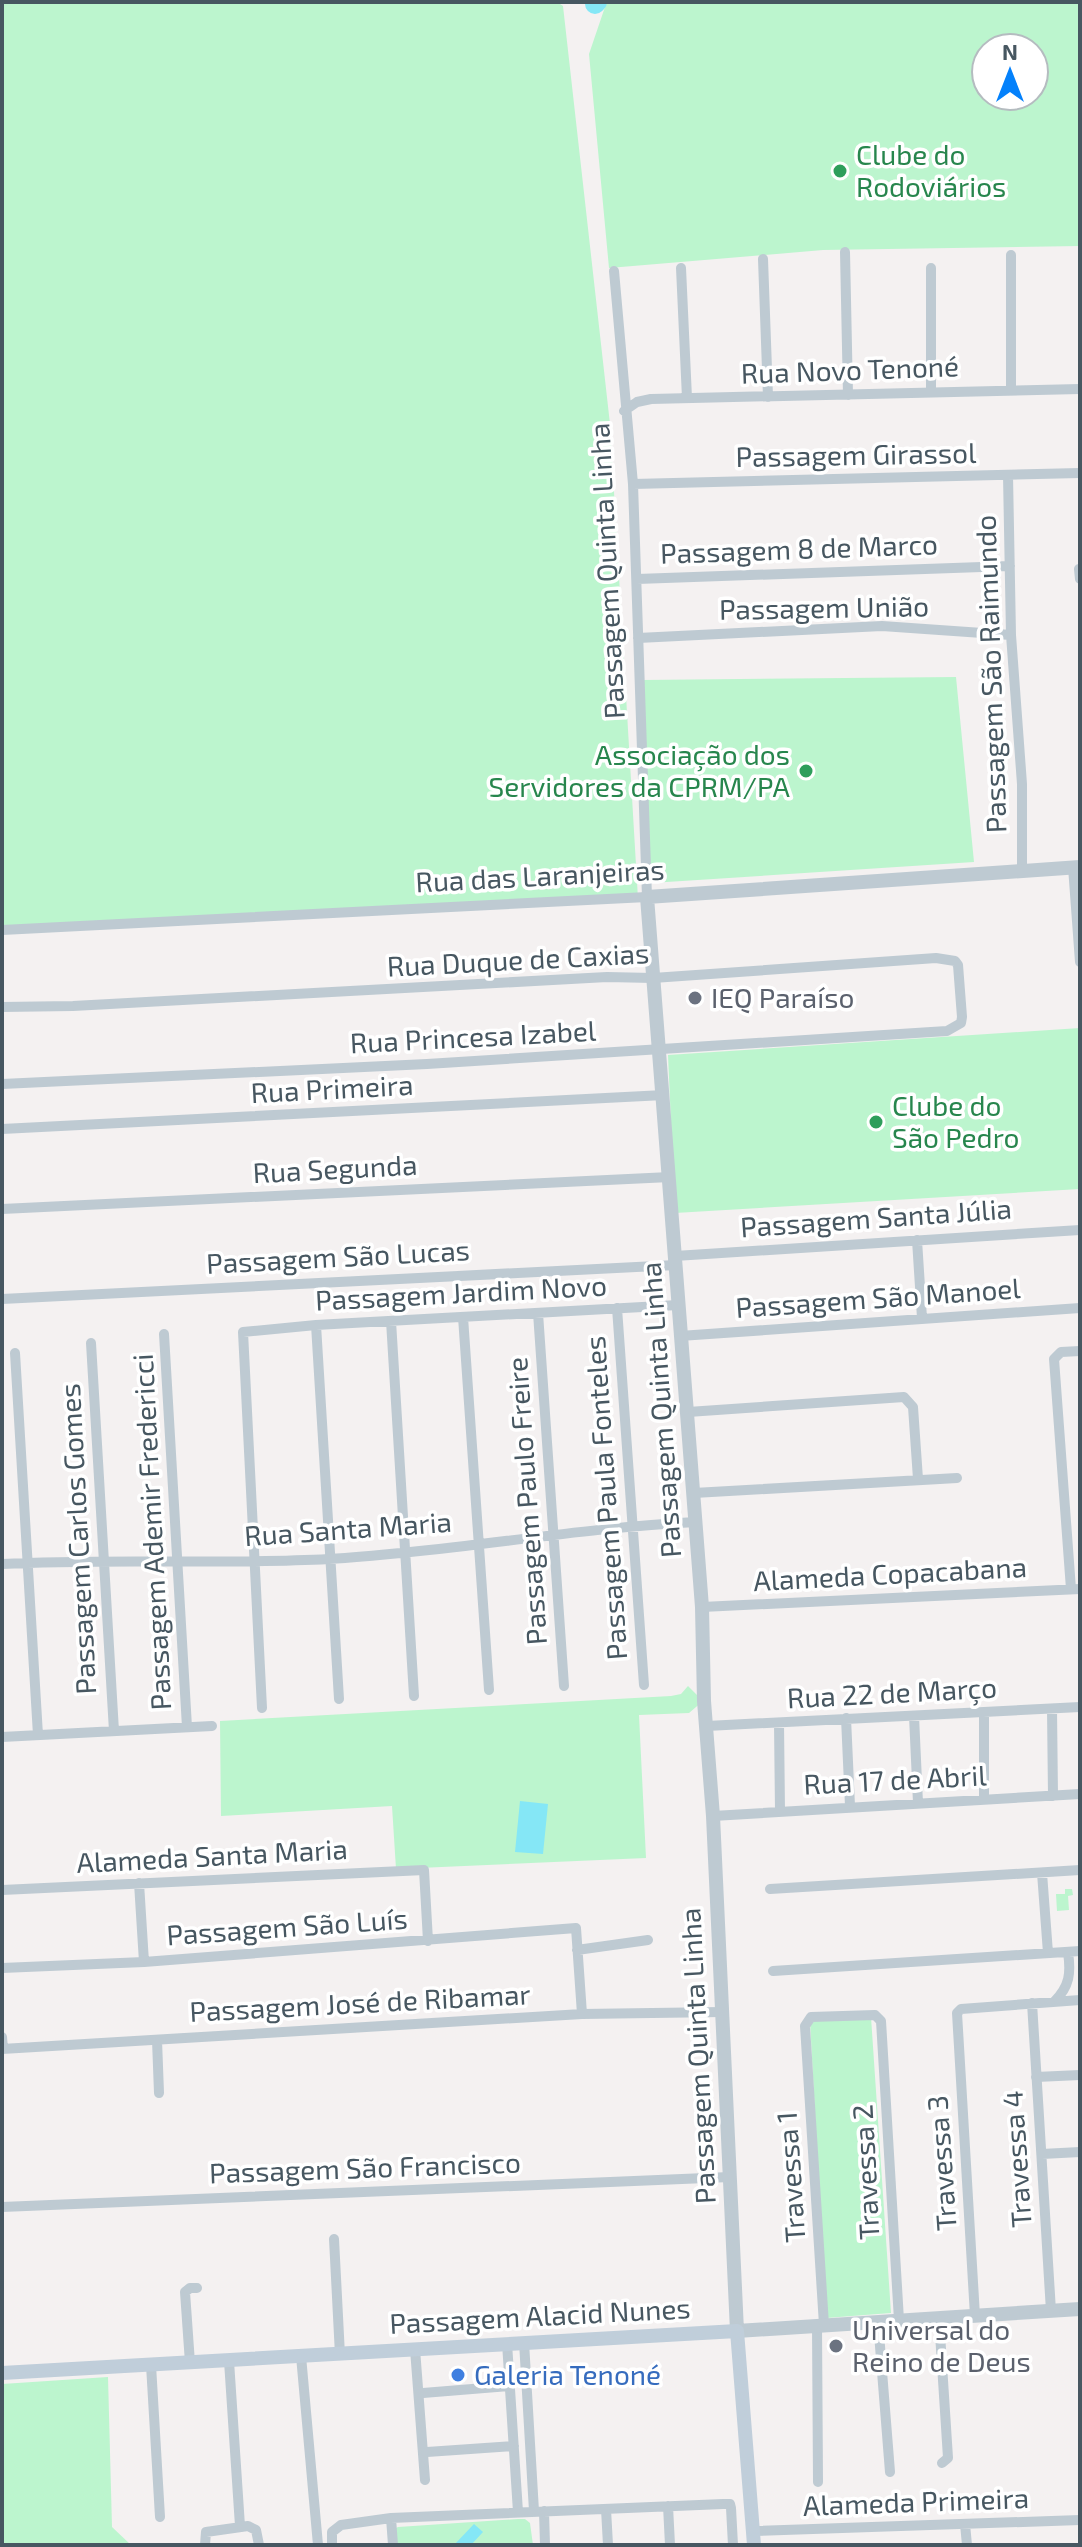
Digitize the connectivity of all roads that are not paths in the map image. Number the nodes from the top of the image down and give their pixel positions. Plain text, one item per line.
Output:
1 (845, 252) dead end
2 (1011, 255) dead end
3 (763, 259) dead end
4 (681, 268) dead end
5 (931, 268) dead end
6 (614, 271) dead end
7 (1011, 389) junction
8 (1080, 389) edge
9 (931, 392) junction
10 (848, 395) junction
11 (768, 397) junction
12 (687, 398) junction
13 (624, 411) junction
14 (1080, 473) edge
15 (1008, 475) junction
16 (633, 484) junction
17 (1010, 566) junction
18 (637, 579) junction
19 (1011, 635) junction
20 (638, 638) junction
21 (1077, 867) edge
22 (1022, 870) junction
23 (647, 897) junction
24 (2, 930) edge
25 (1080, 948) edge
26 (1080, 962) edge
27 (653, 978) junction
28 (2, 1007) edge
29 (947, 1031) joint
30 (660, 1051) junction
31 (2, 1084) edge
32 (664, 1095) junction
33 (2, 1129) edge
34 (670, 1177) junction
35 (2, 1209) edge
36 (1080, 1230) edge
37 (917, 1240) junction
38 (676, 1261) junction
39 (2, 1299) edge
40 (678, 1305) junction
41 (617, 1308) junction
42 (1080, 1308) edge
43 (538, 1313) junction
44 (463, 1317) junction
45 (922, 1318) junction
46 (391, 1321) junction
47 (316, 1325) junction
48 (164, 1334) dead end
49 (680, 1336) junction
50 (91, 1343) dead end
51 (1080, 1351) edge
52 (15, 1353) dead end
53 (688, 1412) junction
54 (957, 1478) dead end
55 (918, 1479) junction
56 (694, 1493) junction
57 (696, 1522) junction
58 (632, 1525) junction
59 (553, 1535) junction
60 (478, 1544) junction
61 (404, 1553) junction
62 (329, 1559) junction
63 (105, 1561) junction
64 (254, 1561) junction
65 (28, 1563) junction
66 (179, 1563) junction
67 (2, 1564) edge
68 (1076, 1589) edge
69 (702, 1607) junction
70 (644, 1685) dead end
71 (564, 1686) dead end
72 (489, 1690) dead end
73 (414, 1696) dead end
74 (339, 1699) dead end
75 (1080, 1707) edge
76 (262, 1708) dead end
77 (1052, 1709) junction
78 (984, 1713) junction
79 (914, 1716) junction
80 (846, 1718) junction
81 (779, 1723) junction
82 (212, 1726) dead end
83 (707, 1726) junction
84 (187, 1727) junction
85 (114, 1731) junction
86 (38, 1735) junction
87 (2, 1737) edge
88 (1080, 1794) edge
89 (1053, 1796) junction
90 (984, 1799) junction
91 (918, 1803) junction
92 (850, 1806) junction
93 (780, 1811) junction
94 (713, 1816) junction
95 (1080, 1870) edge
96 (1042, 1873) junction
97 (139, 1883) junction
98 (770, 1889) dead end
99 (2, 1890) edge
100 (648, 1940) dead end
101 (428, 1941) junction
102 (577, 1950) junction
103 (1080, 1951) edge
104 (1068, 1952) junction
105 (1048, 1953) junction
106 (144, 1962) junction
107 (2, 1968) edge
108 (773, 1971) dead end
109 (1080, 2000) edge
110 (1054, 2002) junction
111 (1032, 2003) junction
112 (722, 2012) junction
113 (582, 2014) junction
114 (881, 2021) joint
115 (2, 2037) edge
116 (157, 2040) junction
117 (2, 2049) edge
118 (1080, 2075) edge
119 (1036, 2077) junction
120 (159, 2093) dead end
121 (1080, 2152) edge
122 (1042, 2154) junction
123 (730, 2177) junction
124 (2, 2207) edge
125 (334, 2239) dead end
126 (197, 2288) dead end
127 (1080, 2309) edge
128 (1051, 2311) junction
129 (975, 2316) junction
130 (939, 2318) junction
131 (899, 2320) junction
132 (878, 2321) junction
133 (821, 2325) junction
134 (737, 2331) junction
135 (524, 2342) junction
136 (507, 2343) junction
137 (415, 2349) junction
138 (340, 2355) junction
139 (301, 2356) junction
140 (229, 2361) junction
141 (190, 2363) junction
142 (151, 2365) junction
143 (2, 2373) edge
144 (509, 2386) junction
145 (423, 2393) dead end
146 (514, 2446) junction
147 (427, 2452) dead end
148 (942, 2463) dead end
149 (890, 2472) dead end
150 (425, 2480) dead end
151 (818, 2482) dead end
152 (668, 2506) junction
153 (606, 2509) junction
154 (539, 2511) junction
155 (518, 2512) junction
156 (160, 2517) dead end
157 (391, 2518) junction
158 (1080, 2520) edge
159 (965, 2524) junction
160 (240, 2526) junction
161 (754, 2538) edge
162 (205, 2545) edge
163 (259, 2545) edge
164 (318, 2545) edge
165 (332, 2545) edge
166 (393, 2545) edge
167 (545, 2545) edge
168 (608, 2545) edge
169 (670, 2545) edge
170 (733, 2545) edge
171 (967, 2545) edge

1 - 10 street
2 - 7 street
3 - 11 street
4 - 12 street
5 - 9 street
6 - 13 street, Passagem Quinta Linha
7 - 8 street, Rua Novo Tenoné
7 - 9 street, Rua Novo Tenoné
9 - 10 street, Rua Novo Tenoné
10 - 11 street, Rua Novo Tenoné
11 - 12 street, Rua Novo Tenoné
12 - 13 street, Rua Novo Tenoné
13 - 16 street, Passagem Quinta Linha
14 - 15 street, Passagem Girassol
15 - 16 street, Passagem Girassol
15 - 17 street, Passagem São Raimundo
16 - 18 street, Passagem Quinta Linha
17 - 18 street, Passagem 8 de Marco
17 - 19 street, Passagem São Raimundo
18 - 20 street, Passagem Quinta Linha
19 - 20 street, Passagem União
19 - 22 street, Passagem São Raimundo
20 - 23 street, Passagem Quinta Linha
21 - 22 street, Rua das Laranjeiras
21 - 25 street
22 - 23 street, Rua das Laranjeiras
23 - 24 street, Rua das Laranjeiras
23 - 27 street, Passagem Quinta Linha
25 - 26 street
27 - 28 street, Rua Duque de Caxias
27 - 29 street, Rua Duque de Caxias
27 - 30 street, Passagem Quinta Linha
29 - 30 street, Rua Princesa Izabel
30 - 31 street, Rua Princesa Izabel
30 - 32 street, Passagem Quinta Linha
32 - 33 street, Rua Primeira
32 - 34 street, Passagem Quinta Linha
34 - 35 street, Rua Segunda
34 - 38 street, Passagem Quinta Linha
36 - 37 street, Passagem Santa Júlia
37 - 38 street, Passagem Santa Júlia
37 - 45 street
38 - 39 street, Passagem São Lucas
38 - 40 street, Passagem Quinta Linha
40 - 41 street, Passagem Jardim Novo
40 - 49 street, Passagem Quinta Linha
41 - 43 street, Passagem Jardim Novo
41 - 58 street, Passagem Paula Fonteles
42 - 45 street, Passagem São Manoel
43 - 44 street, Passagem Jardim Novo
43 - 59 street, Passagem Paulo Freire
44 - 46 street, Passagem Jardim Novo
44 - 60 street
45 - 49 street, Passagem São Manoel
46 - 47 street, Passagem Jardim Novo
46 - 61 street
47 - 62 street
47 - 64 street, Passagem Jardim Novo
48 - 66 street, Passagem Ademir Fredericci
49 - 53 street, Passagem Quinta Linha
50 - 63 street, Passagem Carlos Gomes
51 - 68 street
52 - 65 street
53 - 55 street
53 - 56 street, Passagem Quinta Linha
54 - 55 street
55 - 56 street
56 - 57 street, Passagem Quinta Linha
57 - 58 street, Rua Santa Maria
57 - 69 street, Passagem Quinta Linha
58 - 59 street, Rua Santa Maria
58 - 70 street, Passagem Paula Fonteles
59 - 60 street, Rua Santa Maria
59 - 71 street, Passagem Paulo Freire
60 - 61 street, Rua Santa Maria
60 - 72 street
61 - 62 street, Rua Santa Maria
61 - 73 street
62 - 64 street, Rua Santa Maria
62 - 74 street
63 - 65 street, Rua Santa Maria
63 - 66 street, Rua Santa Maria
63 - 85 street, Passagem Carlos Gomes
64 - 66 street, Rua Santa Maria
64 - 76 street
65 - 67 street, Rua Santa Maria
65 - 86 street
66 - 84 street, Passagem Ademir Fredericci
68 - 69 street, Alameda Copacabana
69 - 83 street, Passagem Quinta Linha
75 - 77 street, Rua 22 de Março
77 - 78 street, Rua 22 de Março
77 - 89 street
78 - 79 street, Rua 22 de Março
78 - 90 street
79 - 80 street, Rua 22 de Março
79 - 91 street
80 - 81 street, Rua 22 de Março
80 - 92 street
81 - 83 street, Rua 22 de Março
81 - 93 street
82 - 84 street
83 - 94 street, Passagem Quinta Linha
84 - 85 street
85 - 86 street
86 - 87 street
88 - 89 street, Rua 17 de Abril
89 - 90 street, Rua 17 de Abril
90 - 91 street, Rua 17 de Abril
91 - 92 street, Rua 17 de Abril
92 - 93 street, Rua 17 de Abril
93 - 94 street, Rua 17 de Abril
94 - 112 street, Passagem Quinta Linha
95 - 96 street
96 - 98 street
96 - 105 street
97 - 99 street, Alameda Santa Maria
97 - 101 street, Alameda Santa Maria
97 - 106 street
100 - 102 street
101 - 102 street, Passagem São Luís
101 - 106 street, Passagem São Luís
102 - 113 street
103 - 104 street
104 - 105 street
104 - 110 street
105 - 108 street
106 - 107 street, Passagem São Luís
109 - 110 street
110 - 111 street
111 - 119 street, Travessa 4
111 - 129 street, Travessa 3
112 - 113 street, Passagem José de Ribamar
112 - 123 street, Passagem Quinta Linha
113 - 116 street, Passagem José de Ribamar
114 - 131 street, Travessa 2
114 - 133 street, Travessa 1
115 - 117 street
116 - 117 street, Passagem José de Ribamar
116 - 120 street
118 - 119 street
119 - 122 street, Travessa 4
121 - 122 street
122 - 128 street, Travessa 4
123 - 124 street, Passagem São Francisco
123 - 134 street, Passagem Quinta Linha
125 - 138 street
126 - 141 street
127 - 128 street, Passagem Alacid Nunes
128 - 129 street, Passagem Alacid Nunes
129 - 130 street, Passagem Alacid Nunes
130 - 131 street, Passagem Alacid Nunes
130 - 148 street
131 - 132 street, Passagem Alacid Nunes
132 - 133 street, Passagem Alacid Nunes
132 - 149 street
133 - 134 street, Passagem Alacid Nunes
133 - 151 street, Travessa 1
134 - 135 main road, Passagem Alacid Nunes
134 - 161 main road, Passagem Quinta Linha
135 - 136 main road, Passagem Alacid Nunes
135 - 154 street
136 - 137 main road, Passagem Alacid Nunes
136 - 144 street
137 - 138 main road, Passagem Alacid Nunes
137 - 150 street
138 - 139 main road, Passagem Alacid Nunes
139 - 140 main road, Passagem Alacid Nunes
139 - 164 street
140 - 141 main road, Passagem Alacid Nunes
140 - 160 street
141 - 142 main road, Passagem Alacid Nunes
142 - 143 main road, Passagem Alacid Nunes
142 - 156 street
144 - 145 street
144 - 146 street
146 - 147 street
146 - 155 street
152 - 153 street
152 - 169 street
152 - 170 street
153 - 154 street
153 - 168 street
154 - 155 street
154 - 167 street
155 - 157 street
157 - 165 street
157 - 166 street
158 - 159 street, Alameda Primeira
159 - 161 street, Alameda Primeira
159 - 171 street
160 - 162 street
160 - 163 street

